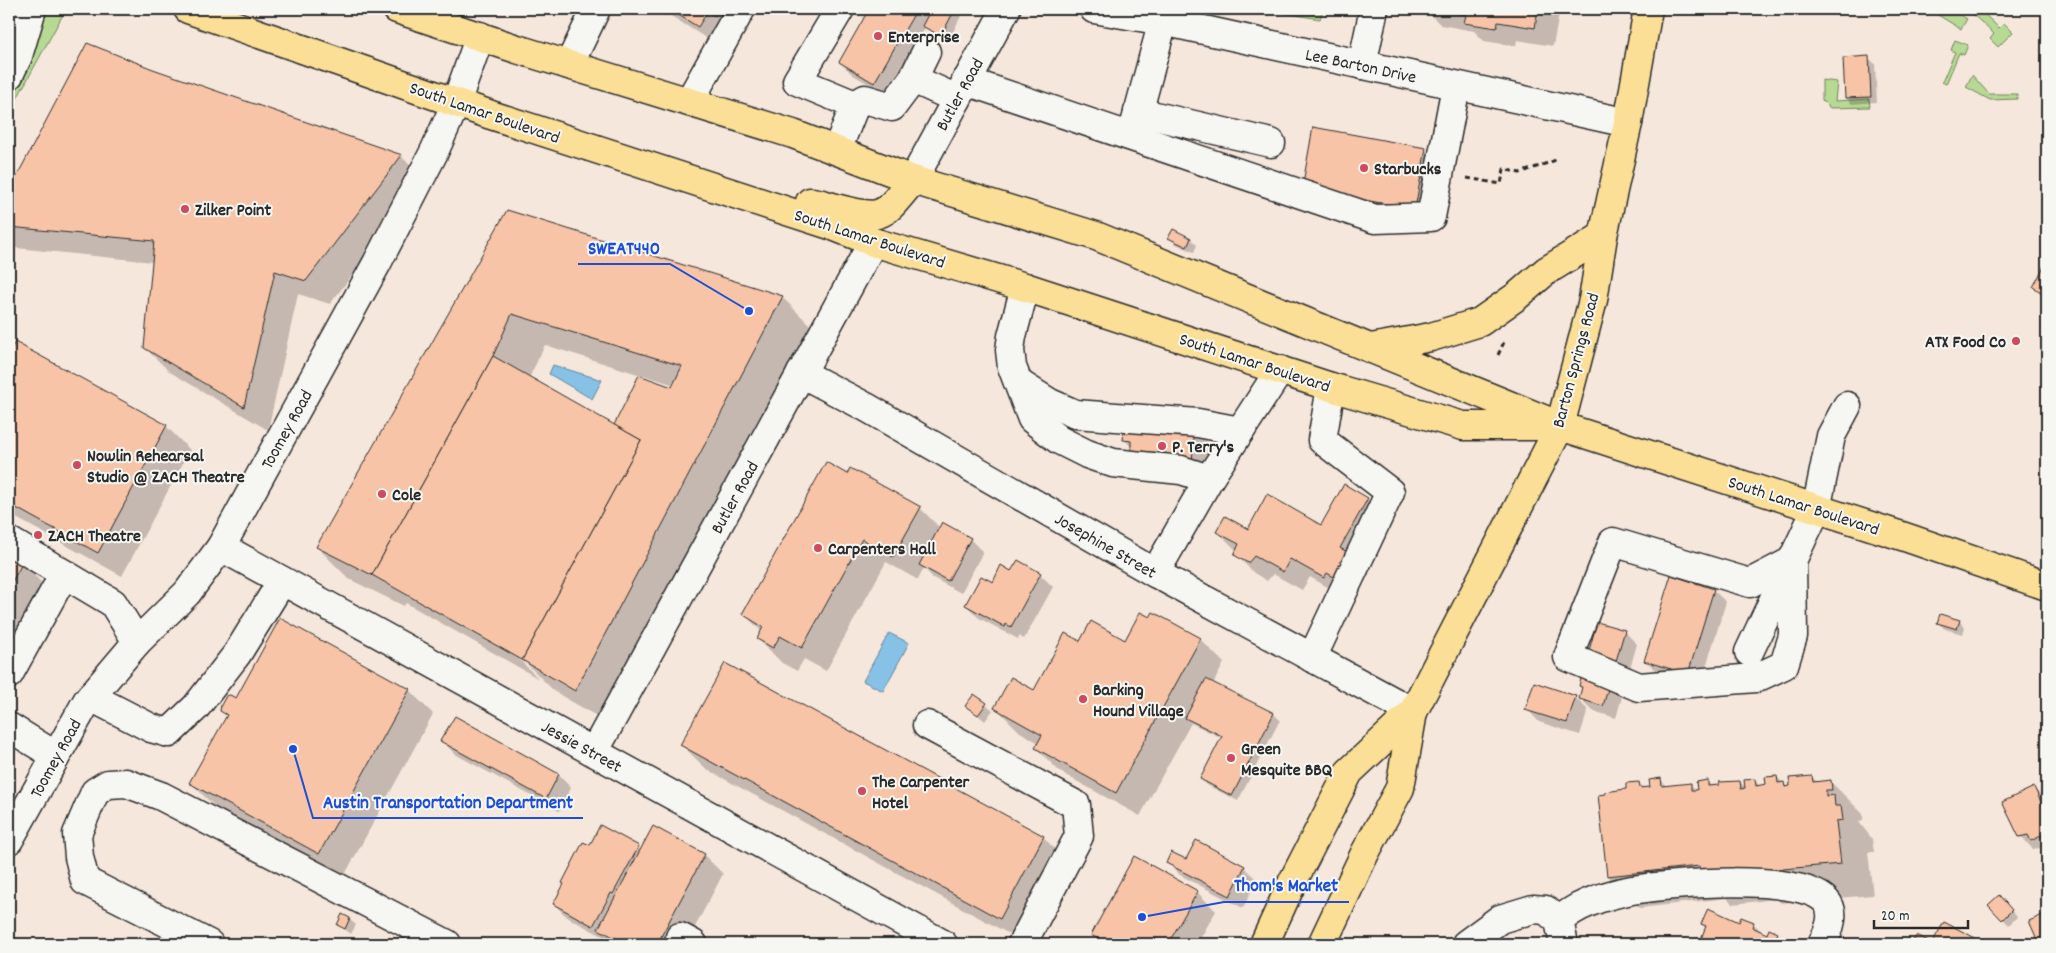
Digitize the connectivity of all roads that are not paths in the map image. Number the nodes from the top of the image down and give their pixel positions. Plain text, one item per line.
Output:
1 (32, 9) edge
2 (188, 9) edge
3 (397, 9) edge
4 (596, 9) edge
5 (741, 9) edge
6 (840, 9) edge
7 (1006, 9) edge
8 (1094, 9) edge
9 (1374, 9) edge
10 (1648, 9) edge
11 (1163, 21) junction
12 (480, 36) junction
13 (926, 52) dead end
14 (569, 65) junction
15 (1362, 65) junction
16 (9, 75) edge
17 (913, 79) junction
18 (1456, 86) junction
19 (961, 90) junction
20 (689, 102) junction
21 (456, 103) junction
22 (855, 105) junction
23 (1138, 112) junction
24 (1628, 123) junction
25 (1131, 138) junction
26 (1271, 143) dead end
27 (836, 150) junction
28 (913, 180) junction
29 (776, 208) junction
30 (1603, 236) junction
31 (872, 242) junction
32 (1025, 287) junction
33 (1371, 348) junction
34 (1280, 370) junction
35 (801, 374) junction
36 (1020, 384) junction
37 (1331, 387) junction
38 (1847, 406) dead end
39 (1560, 426) junction
40 (1240, 430) junction
41 (1209, 479) junction
42 (1816, 510) junction
43 (9, 541) edge
44 (221, 547) junction
45 (1792, 561) junction
46 (1155, 573) junction
47 (64, 574) junction
48 (282, 581) junction
49 (2047, 586) edge
50 (137, 642) junction
51 (1749, 652) dead end
52 (1312, 658) junction
53 (9, 674) edge
54 (91, 697) junction
55 (1412, 712) junction
56 (927, 725) dead end
57 (9, 727) edge
58 (594, 752) junction
59 (56, 756) junction
60 (9, 840) edge
61 (1561, 932) edge
62 (209, 944) edge
63 (447, 944) edge
64 (943, 944) edge
65 (1022, 944) edge
66 (1264, 944) edge
67 (1322, 944) edge
68 (1466, 944) edge
69 (1822, 944) edge

1 - 16 street
2 - 21 main road, South Lamar Boulevard
3 - 12 main road, South Lamar Boulevard
4 - 14 street
5 - 20 street
6 - 22 street
7 - 19 street, Butler Road
8 - 11 street, Lee Barton Drive
9 - 15 street
10 - 24 main road, Barton Springs Road
11 - 15 street, Lee Barton Drive
11 - 23 street
12 - 14 main road, South Lamar Boulevard
12 - 21 street, Toomey Road
13 - 17 street
14 - 20 main road, South Lamar Boulevard
15 - 18 street, Lee Barton Drive
17 - 19 street
17 - 22 street
18 - 24 street, Lee Barton Drive
18 - 25 street
19 - 25 street
19 - 28 street, Butler Road
20 - 27 main road, South Lamar Boulevard
21 - 29 main road, South Lamar Boulevard
21 - 44 street, Toomey Road
22 - 27 street
23 - 25 street
23 - 26 street
24 - 30 main road, Barton Springs Road
27 - 28 main road, South Lamar Boulevard
28 - 29 main road
28 - 33 main road, South Lamar Boulevard
29 - 31 main road, South Lamar Boulevard
30 - 33 main road
30 - 39 main road, Barton Springs Road
31 - 32 main road, South Lamar Boulevard
31 - 35 street, Butler Road
32 - 34 main road, South Lamar Boulevard
32 - 36 street
33 - 39 main road, South Lamar Boulevard
34 - 37 main road, South Lamar Boulevard
34 - 40 street
35 - 46 street, Josephine Street
35 - 58 street, Butler Road
36 - 40 street
36 - 41 street
37 - 39 main road, South Lamar Boulevard
37 - 52 street
38 - 42 street
39 - 42 main road, South Lamar Boulevard
39 - 55 main road, Barton Springs Road
40 - 41 street
41 - 46 street
42 - 45 street
42 - 49 main road, South Lamar Boulevard
43 - 47 street
44 - 48 street, Jessie Street
44 - 50 street, Toomey Road
45 - 45 street
45 - 51 street
46 - 52 street, Josephine Street
47 - 50 street
47 - 53 street
48 - 54 street
48 - 58 street, Jessie Street
50 - 54 street, Toomey Road
52 - 55 street, Josephine Street
54 - 59 street, Toomey Road
55 - 66 main road, Barton Springs Road
55 - 67 main road, Barton Springs Road
56 - 65 street
57 - 59 street
58 - 64 street, Jessie Street
59 - 60 street, Toomey Road
61 - 68 street
61 - 69 street
62 - 63 street

